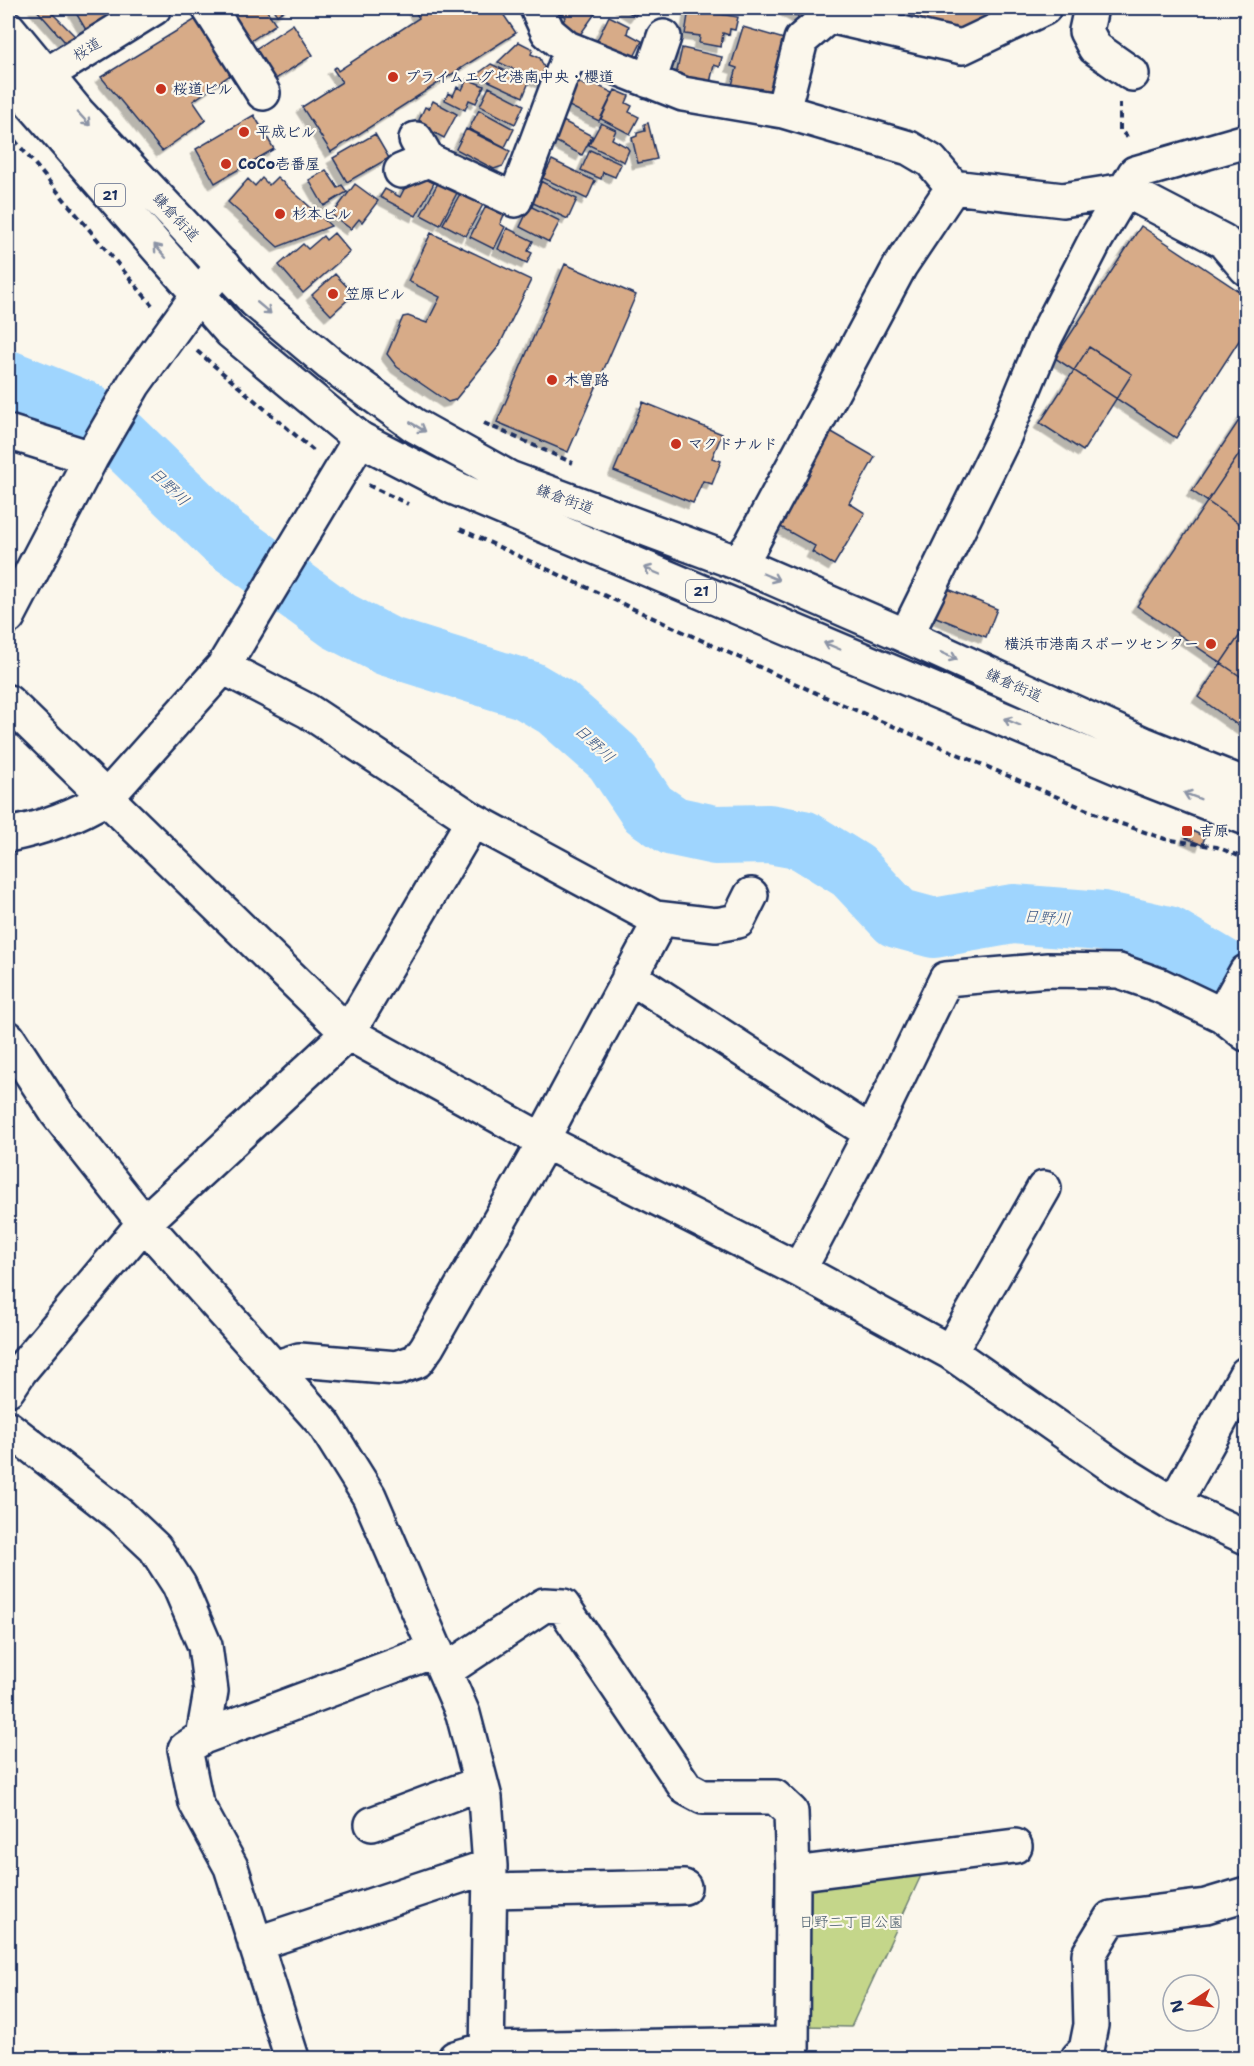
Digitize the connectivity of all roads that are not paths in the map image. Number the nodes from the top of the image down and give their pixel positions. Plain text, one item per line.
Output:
1 (154, 8) edge
2 (208, 8) edge
3 (537, 8) edge
4 (1044, 8) edge
5 (1091, 8) edge
6 (835, 12) edge
7 (8, 28) edge
8 (663, 37) dead end
9 (571, 50) junction
10 (25, 81) edge
11 (649, 81) junction
12 (1126, 87) road end
13 (263, 93) dead end
14 (783, 111) junction
15 (1246, 141) edge
16 (415, 156) dead end
17 (953, 187) junction
18 (1125, 190) junction
19 (223, 266) junction
20 (1246, 268) edge
21 (198, 295) junction
22 (8, 432) edge
23 (360, 439) junction
24 (93, 453) junction
25 (738, 563) junction
26 (8, 617) edge
27 (906, 636) junction
28 (223, 667) junction
29 (8, 702) edge
30 (1246, 785) edge
31 (107, 797) junction
32 (1246, 818) edge
33 (473, 820) junction
34 (8, 835) edge
35 (751, 894) dead end
36 (661, 919) junction
37 (1246, 972) edge
38 (629, 976) junction
39 (1232, 1018) edge
40 (348, 1033) junction
41 (8, 1038) edge
42 (871, 1133) junction
43 (544, 1140) junction
44 (1044, 1188) dead end
45 (144, 1223) junction
46 (799, 1270) junction
47 (950, 1352) junction
48 (274, 1368) junction
49 (1246, 1374) edge
50 (8, 1389) edge
51 (8, 1428) edge
52 (1174, 1504) junction
53 (1246, 1537) edge
54 (441, 1660) junction
55 (203, 1737) junction
56 (481, 1783) junction
57 (372, 1824) dead end
58 (1015, 1846) dead end
59 (793, 1874) junction
60 (490, 1878) junction
61 (684, 1887) dead end
62 (1246, 1894) edge
63 (255, 1944) junction
64 (792, 2051) edge
65 (627, 2052) edge
66 (487, 2054) edge
67 (292, 2058) edge
68 (455, 2058) edge
69 (1078, 2058) edge

1 - 10 street, 桜道
2 - 13 street
3 - 9 street
4 - 6 street
5 - 12 street
6 - 14 street
7 - 10 street, 鎌倉街道 / 21
8 - 11 street
9 - 11 street
9 - 16 street
10 -> 19 street, 鎌倉街道 / 21
21 -> 10 street, 鎌倉街道 / 21
11 - 14 street
14 - 17 street
15 - 18 street
17 - 18 street
17 - 25 street
18 - 20 street
18 - 27 street
19 - 21 street
19 -> 25 street, 鎌倉街道 / 21
21 - 23 street, 鎌倉街道 / 21
21 - 24 street
22 - 24 street
23 - 28 street
32 -> 23 street, 鎌倉街道 / 21
24 - 26 street
25 -> 27 street, 鎌倉街道 / 21
27 -> 30 street, 鎌倉街道 / 21
28 - 31 street
28 - 33 street
29 - 31 street
31 - 34 street
31 - 40 street
33 - 36 street
33 - 40 street
35 - 36 street
36 - 38 street
37 - 39 street
38 - 42 street
38 - 43 street
39 - 42 street
40 - 43 street
40 - 45 street
41 - 45 street
42 - 46 street
43 - 46 street
43 - 48 street
44 - 47 street
45 - 48 street
45 - 50 street
46 - 47 street
47 - 52 street
48 - 54 street
49 - 52 street
51 - 55 street
52 - 53 street
54 - 55 street
54 - 56 street
54 - 59 street
55 - 63 street
56 - 57 street
56 - 60 street
58 - 59 street
59 - 64 street
60 - 61 street
60 - 63 street
60 - 66 street
62 - 69 street
63 - 67 street
64 - 65 street
65 - 66 street
66 - 68 street

